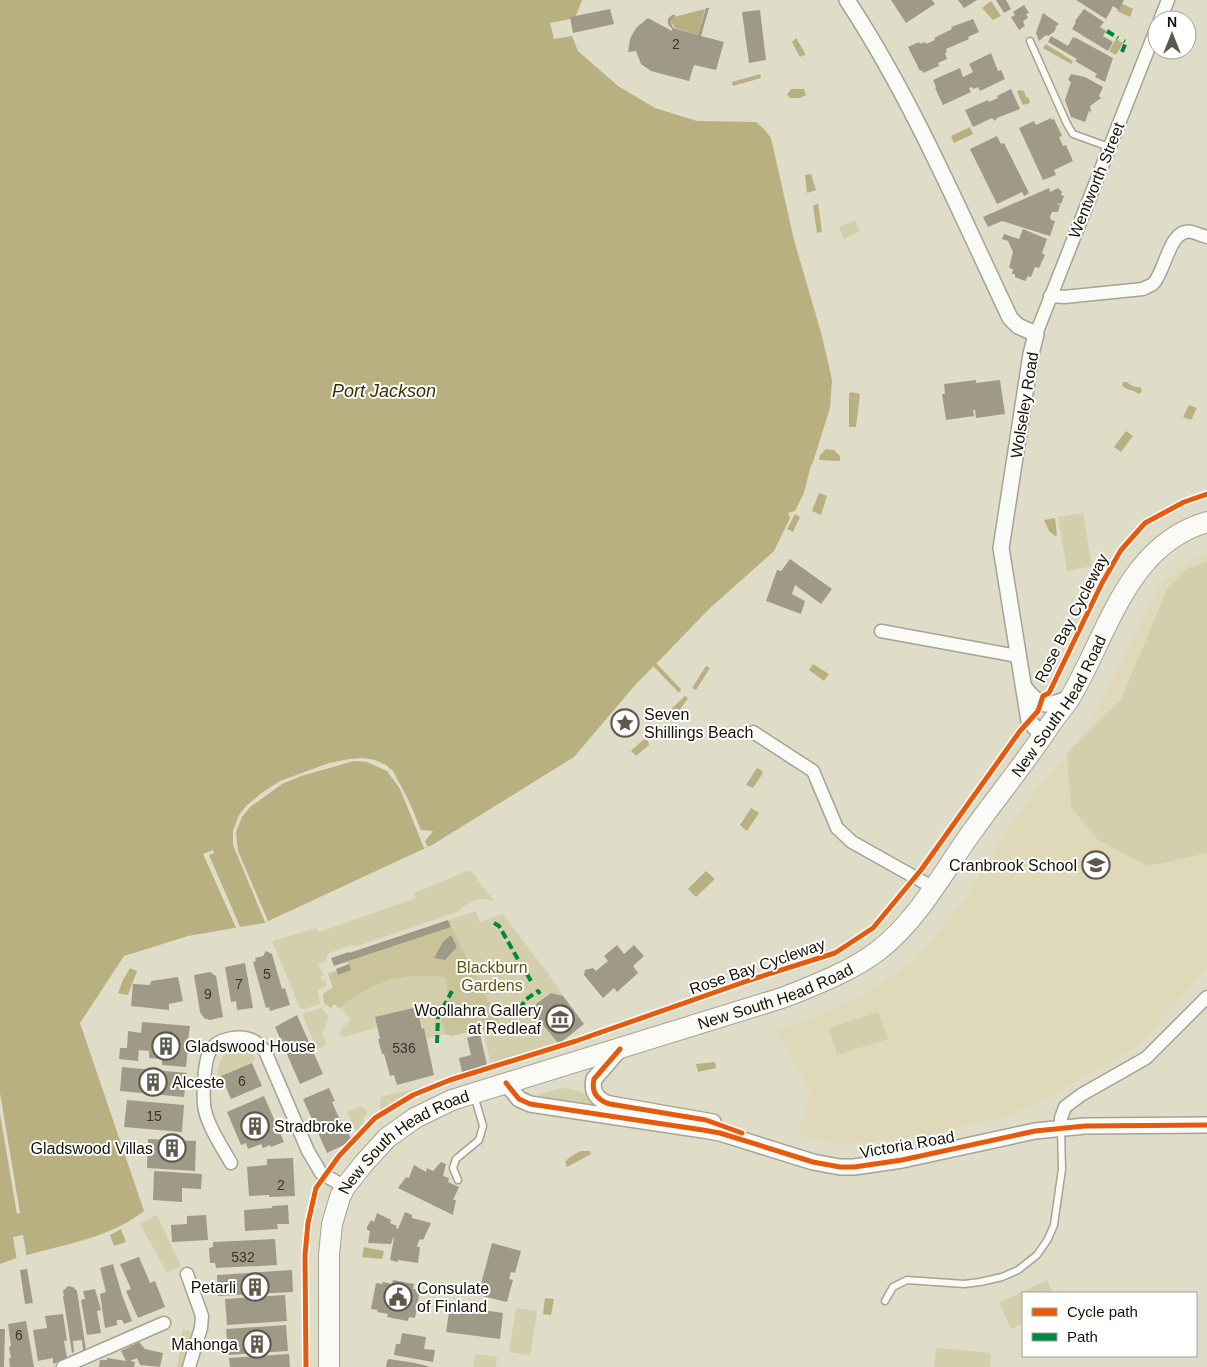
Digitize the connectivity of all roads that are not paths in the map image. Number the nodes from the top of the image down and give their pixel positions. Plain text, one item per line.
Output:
1 (847, 0) edge
2 (1030, 41) dead end
3 (1147, 52) edge
4 (1109, 147) junction
5 (1207, 237) edge
6 (1050, 296) junction
7 (1036, 334) junction
8 (1207, 522) edge
9 (881, 632) dead end
10 (1018, 656) junction
11 (1024, 686) junction
12 (1070, 698) junction
13 (753, 732) dead end
14 (1044, 736) junction
15 (934, 888) junction
16 (1207, 997) edge
17 (620, 1049) junction
18 (506, 1083) junction
19 (473, 1094) junction
20 (1207, 1125) edge
21 (1061, 1128) junction
22 (788, 1153) junction
23 (231, 1163) dead end
24 (458, 1180) dead end
25 (345, 1187) junction
26 (187, 1274) dead end
27 (886, 1301) dead end
28 (164, 1322) dead end
29 (64, 1367) edge
30 (189, 1367) edge
31 (329, 1367) edge

1 - 7 street, Wolseley Road
2 - 4 lane
3 - 4 street, Wentworth Street
4 - 6 street, Wentworth Street
5 - 6 street
6 - 7 street, Wentworth Street
7 - 10 street, Wolseley Road
8 - 12 main road, New South Head Road
9 - 10 street
10 - 11 street, Wolseley Road
11 - 12 street
11 - 14 street, Wolseley Road
12 - 14 main road, New South Head Road
13 - 15 street
14 - 15 main road, New South Head Road
15 - 17 main road, New South Head Road
16 - 21 street
17 - 18 main road, New South Head Road
17 - 22 street
18 - 19 main road, New South Head Road
18 - 22 street, Victoria Road
19 - 24 lane
19 - 25 main road, New South Head Road
20 - 21 street, Victoria Road
21 - 22 street, Victoria Road
21 - 27 lane
23 - 25 street
25 - 31 main road, New South Head Road
26 - 30 street
28 - 29 street

